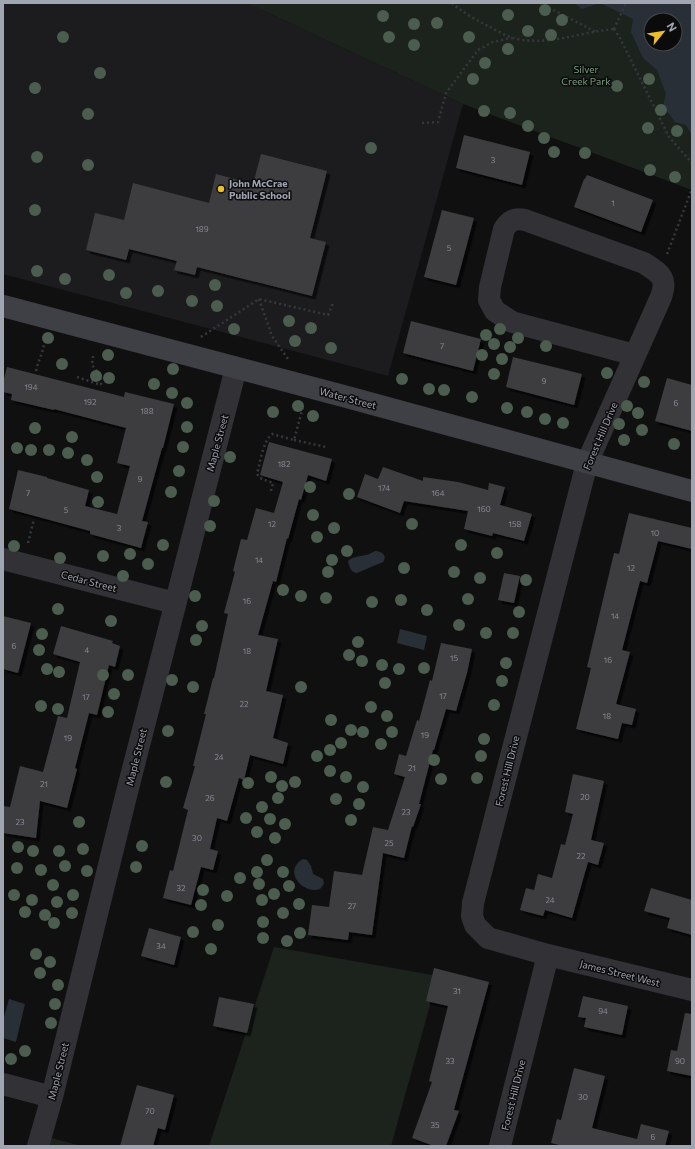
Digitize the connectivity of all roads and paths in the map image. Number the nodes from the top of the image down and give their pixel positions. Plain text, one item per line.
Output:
1 (452, 3) edge
2 (540, 3) edge
3 (626, 3) edge
4 (614, 29) junction
5 (596, 32) junction
6 (512, 38) junction
7 (422, 123) dead end
8 (692, 163) edge
9 (692, 190) edge
10 (660, 274) junction
11 (259, 299) junction
12 (333, 303) dead end
13 (3, 306) edge
14 (199, 339) dead end
15 (44, 343) dead end
16 (635, 355) junction
17 (93, 356) dead end
18 (291, 363) dead end
19 (236, 368) junction
20 (36, 371) dead end
21 (77, 378) dead end
22 (303, 407) dead end
23 (294, 440) junction
24 (326, 447) dead end
25 (587, 463) junction
26 (271, 491) dead end
27 (692, 491) edge
28 (34, 518) dead end
29 (27, 544) dead end
30 (3, 559) edge
31 (175, 603) junction
32 (548, 956) junction
33 (692, 990) edge
34 (3, 1084) edge
35 (52, 1097) junction
36 (38, 1146) edge
37 (500, 1146) edge

1 - 6 path
2 - 5 path
3 - 4 path
4 - 5 path
4 - 8 path
5 - 6 path
6 - 7 path
9 - 10 path
10 - 16 street, Forest Hill Drive
10 - 16 street
11 - 12 path
11 - 14 path
11 - 18 path
13 - 19 street, Water Street
15 - 20 path
16 - 25 street, Forest Hill Drive
17 - 21 path
19 - 25 street, Water Street
19 - 31 street, Maple Street
22 - 23 path
23 - 24 path
23 - 26 path
25 - 27 street, Water Street
25 - 32 street, Forest Hill Drive
28 - 29 path
30 - 31 street, Cedar Street
31 - 35 street, Maple Street
32 - 33 street, James Street West
32 - 37 street, Forest Hill Drive
34 - 35 street
35 - 36 street, Maple Street

